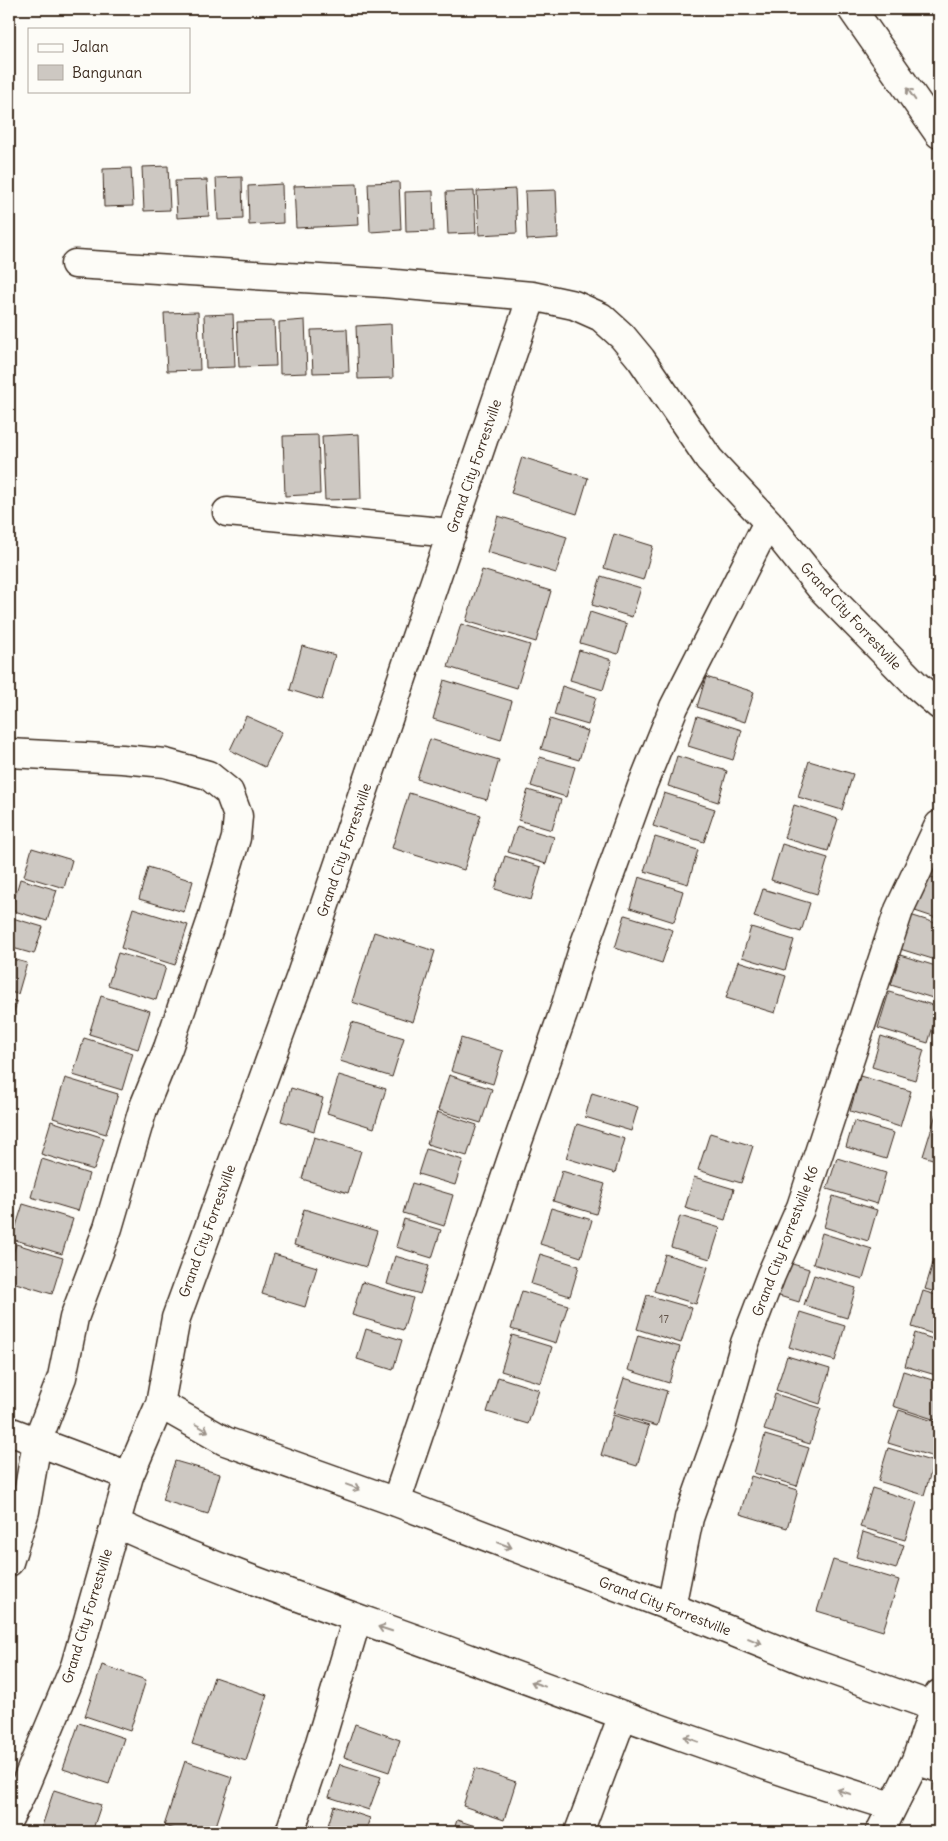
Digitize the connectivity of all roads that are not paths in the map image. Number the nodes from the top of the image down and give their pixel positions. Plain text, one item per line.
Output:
1 (852, 9) edge
2 (939, 134) edge
3 (75, 264) dead end
4 (532, 296) junction
5 (227, 512) dead end
6 (768, 522) junction
7 (452, 533) junction
8 (939, 705) edge
9 (9, 753) edge
10 (939, 825) edge
11 (160, 1404) junction
12 (9, 1432) edge
13 (36, 1442) junction
14 (129, 1476) junction
15 (396, 1502) junction
16 (115, 1523) junction
17 (9, 1562) edge
18 (671, 1607) junction
19 (357, 1619) junction
20 (937, 1700) edge
21 (623, 1715) junction
22 (928, 1764) edge
23 (9, 1818) edge
24 (884, 1825) edge
25 (290, 1832) edge
26 (579, 1832) edge

2 -> 1 street
3 - 4 street, Grand City Forrestville
4 - 6 street, Grand City Forrestville
4 - 7 street, Grand City Forrestville
5 - 7 street
6 - 8 street, Grand City Forrestville
6 - 15 street
7 - 11 street, Grand City Forrestville
9 - 13 street
10 - 18 street, Grand City Forrestville K6
11 - 14 street, Grand City Forrestville
11 -> 15 street, Grand City Forrestville
12 - 13 street
13 - 14 street
13 - 17 street
14 - 16 street, Grand City Forrestville
15 -> 18 street, Grand City Forrestville
16 - 19 street, Grand City Forrestville
16 - 23 street, Grand City Forrestville
18 -> 20 street, Grand City Forrestville
21 -> 19 street, Grand City Forrestville
19 - 25 street
20 - 22 street, Grand City Forrestville
24 -> 21 street, Grand City Forrestville
21 - 26 street
22 - 24 street, Grand City Forrestville

